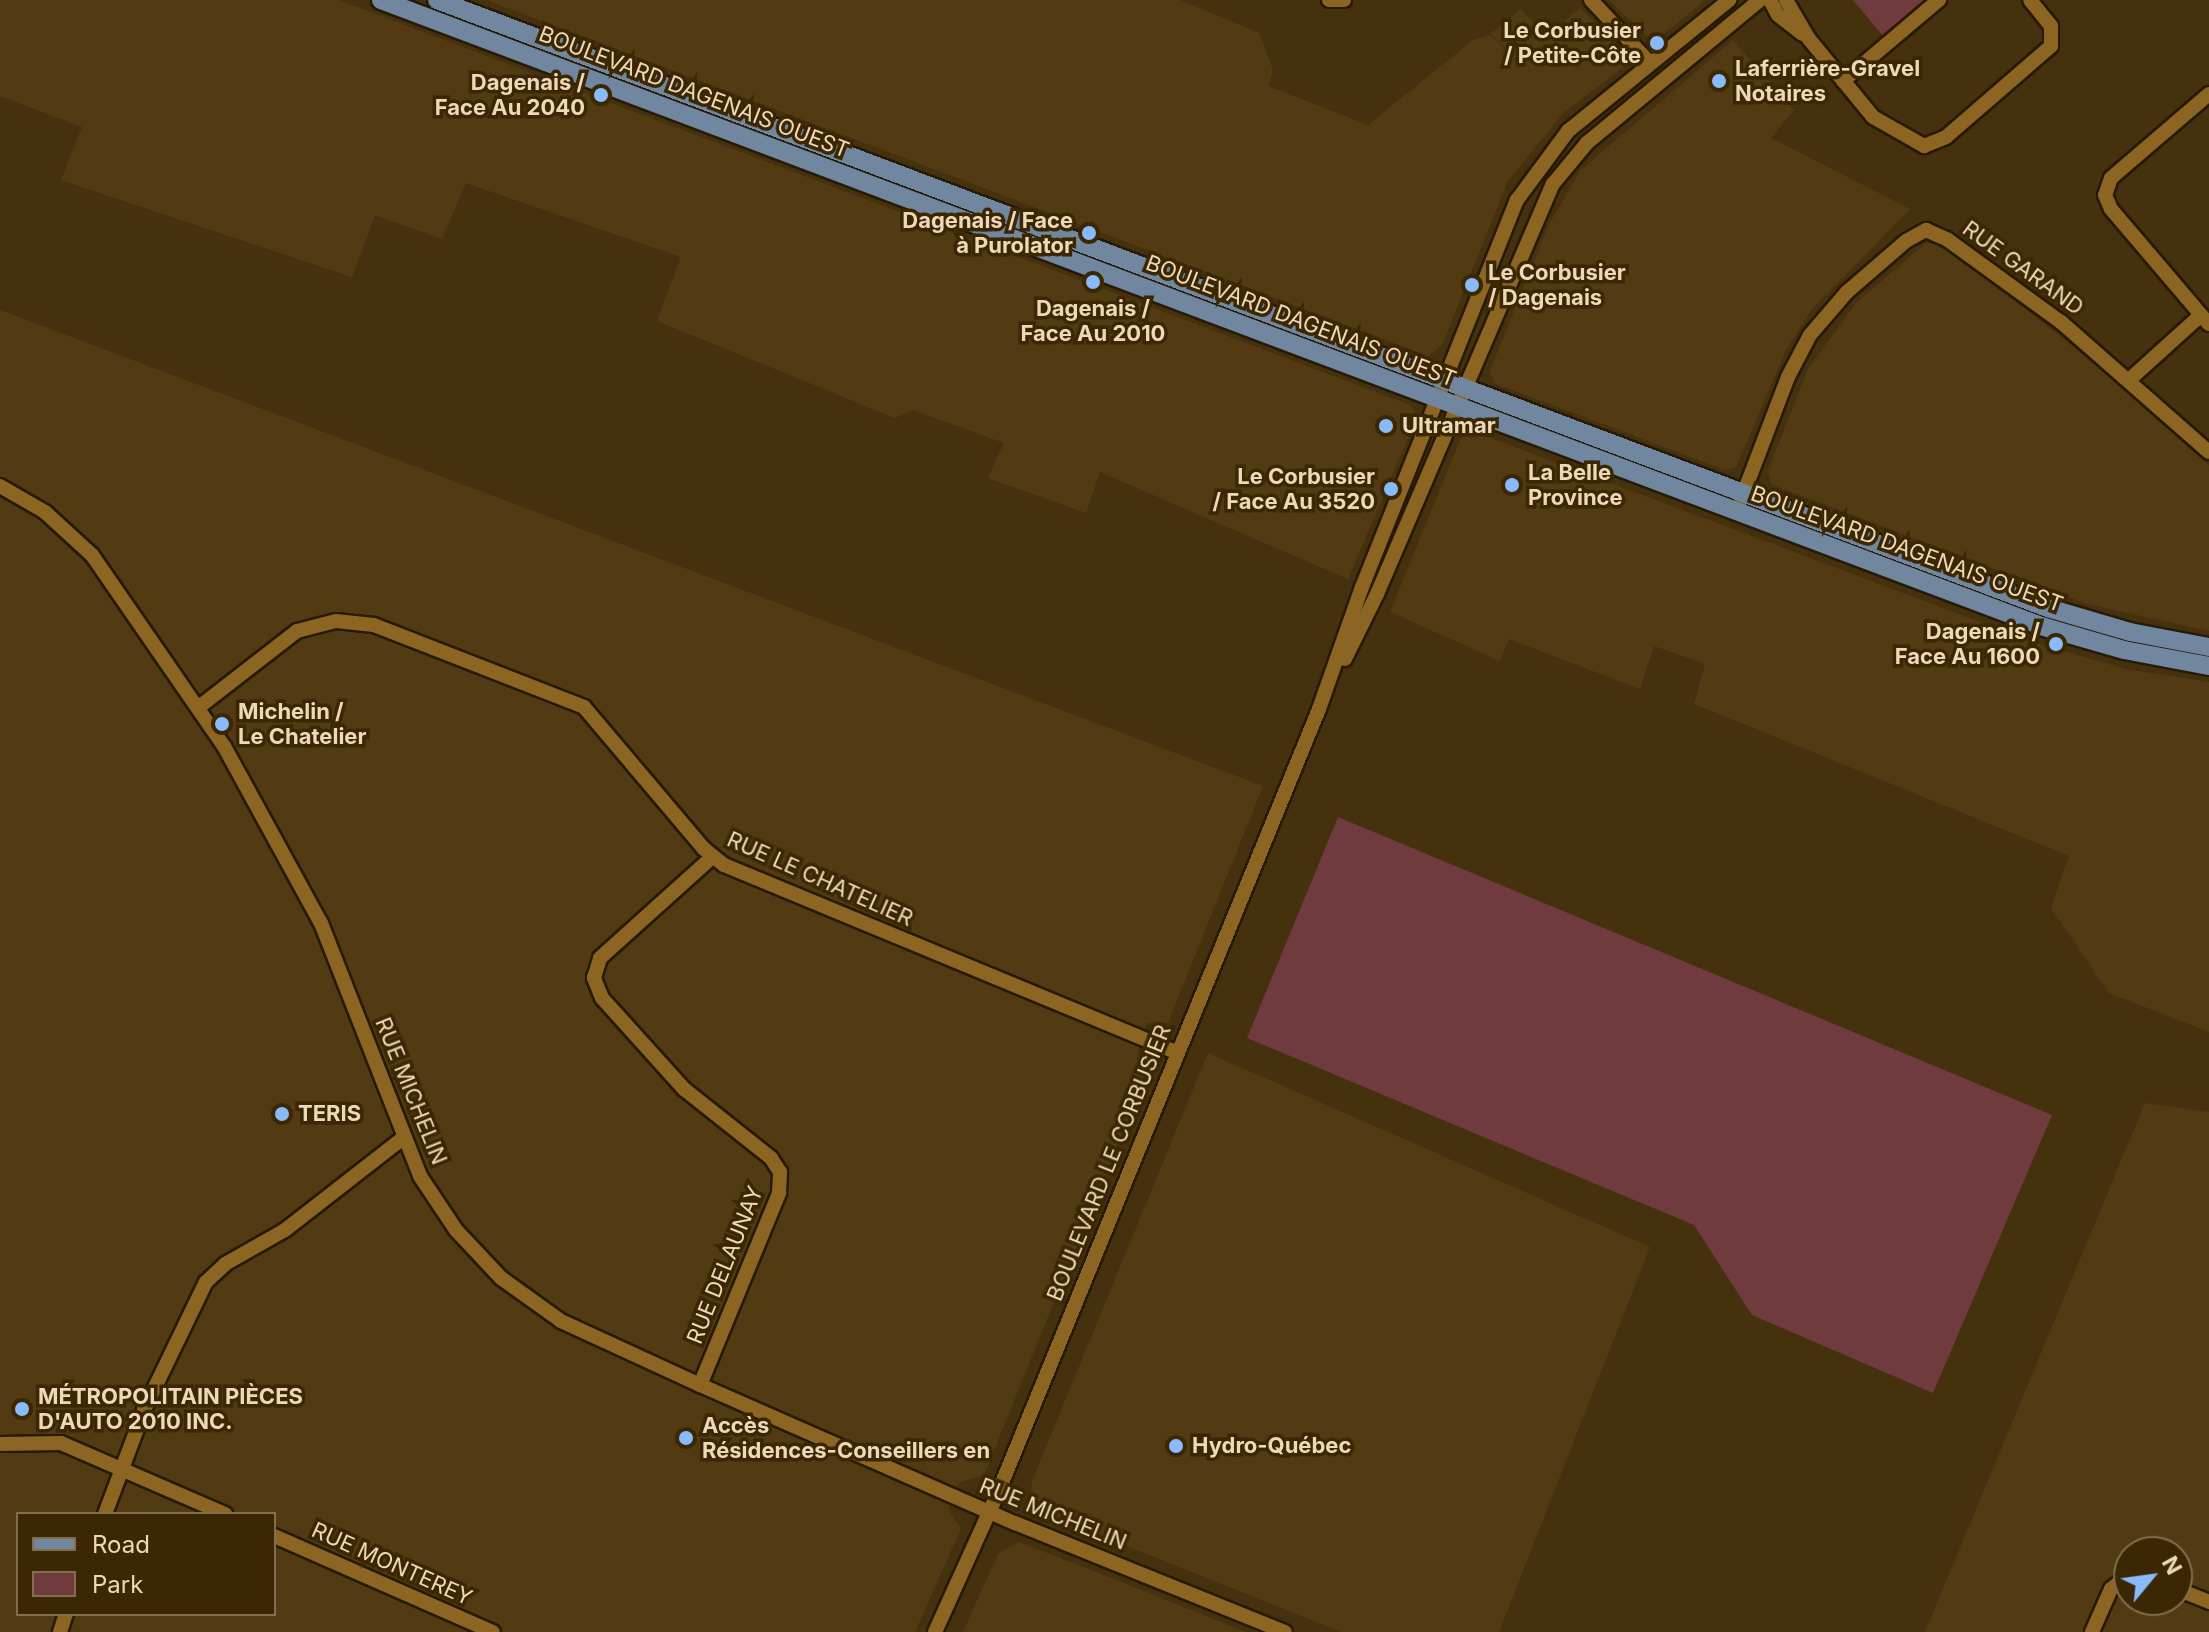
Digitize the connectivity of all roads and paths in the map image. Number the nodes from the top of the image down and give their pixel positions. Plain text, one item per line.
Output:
1 (381, 0) edge
2 (437, 0) edge
3 (1329, 0) edge
4 (1344, 0) edge
5 (1591, 0) edge
6 (1729, 0) edge
7 (1760, 0) edge
8 (1770, 0) edge
9 (1786, 0) edge
10 (1939, 0) edge
11 (2030, 0) edge
12 (1809, 39) junction
13 (1650, 63) junction
14 (1843, 81) junction
15 (2209, 95) edge
16 (2205, 319) edge
17 (1445, 380) junction
18 (2129, 380) junction
19 (1465, 388) junction
20 (1447, 402) junction
21 (2209, 452) edge
22 (0, 486) edge
23 (1743, 493) junction
24 (1737, 511) junction
25 (2209, 647) edge
26 (2209, 666) edge
27 (199, 707) junction
28 (712, 857) junction
29 (1178, 1053) junction
30 (402, 1139) junction
31 (700, 1385) junction
32 (0, 1444) edge
33 (121, 1468) junction
34 (106, 1512) edge
35 (220, 1512) edge
36 (990, 1512) junction
37 (276, 1537) edge
38 (2113, 1587) edge
39 (493, 1632) edge
40 (935, 1632) edge
41 (1285, 1632) edge
42 (2092, 1632) edge

1 - 20 main road, BOULEVARD DAGENAIS OUEST
2 - 17 main road, BOULEVARD DAGENAIS OUEST
3 - 4 street
5 - 13 street
6 - 13 street, BOULEVARD LE CORBUSIER
7 - 19 street, BOULEVARD LE CORBUSIER
8 - 12 street
9 - 12 street
10 - 14 street
11 - 14 street
12 - 14 street
13 - 17 street, BOULEVARD LE CORBUSIER
15 - 16 street
16 - 18 street
17 - 19 main road, BOULEVARD DAGENAIS OUEST
17 - 20 street, BOULEVARD LE CORBUSIER
18 - 21 street, RUE GARAND
18 - 23 street, RUE GARAND
19 - 20 street, BOULEVARD LE CORBUSIER
19 - 23 main road, BOULEVARD DAGENAIS OUEST
20 - 24 main road, BOULEVARD DAGENAIS OUEST
20 - 29 street, BOULEVARD LE CORBUSIER
22 - 27 street, RUE MICHELIN
23 - 24 street, RUE GARAND
23 - 25 main road, BOULEVARD DAGENAIS OUEST
24 - 26 main road, BOULEVARD DAGENAIS OUEST
27 - 28 street, RUE LE CHATELIER
27 - 30 street, RUE MICHELIN
28 - 29 street, RUE LE CHATELIER
28 - 31 street, RUE DELAUNAY
29 - 36 street, BOULEVARD LE CORBUSIER
30 - 31 street, RUE MICHELIN
30 - 33 street
31 - 36 street, RUE MICHELIN
32 - 33 street
33 - 34 street
33 - 35 street
36 - 40 street, BOULEVARD LE CORBUSIER
36 - 41 street, RUE MICHELIN
37 - 39 street, RUE MONTEREY
38 - 42 street

